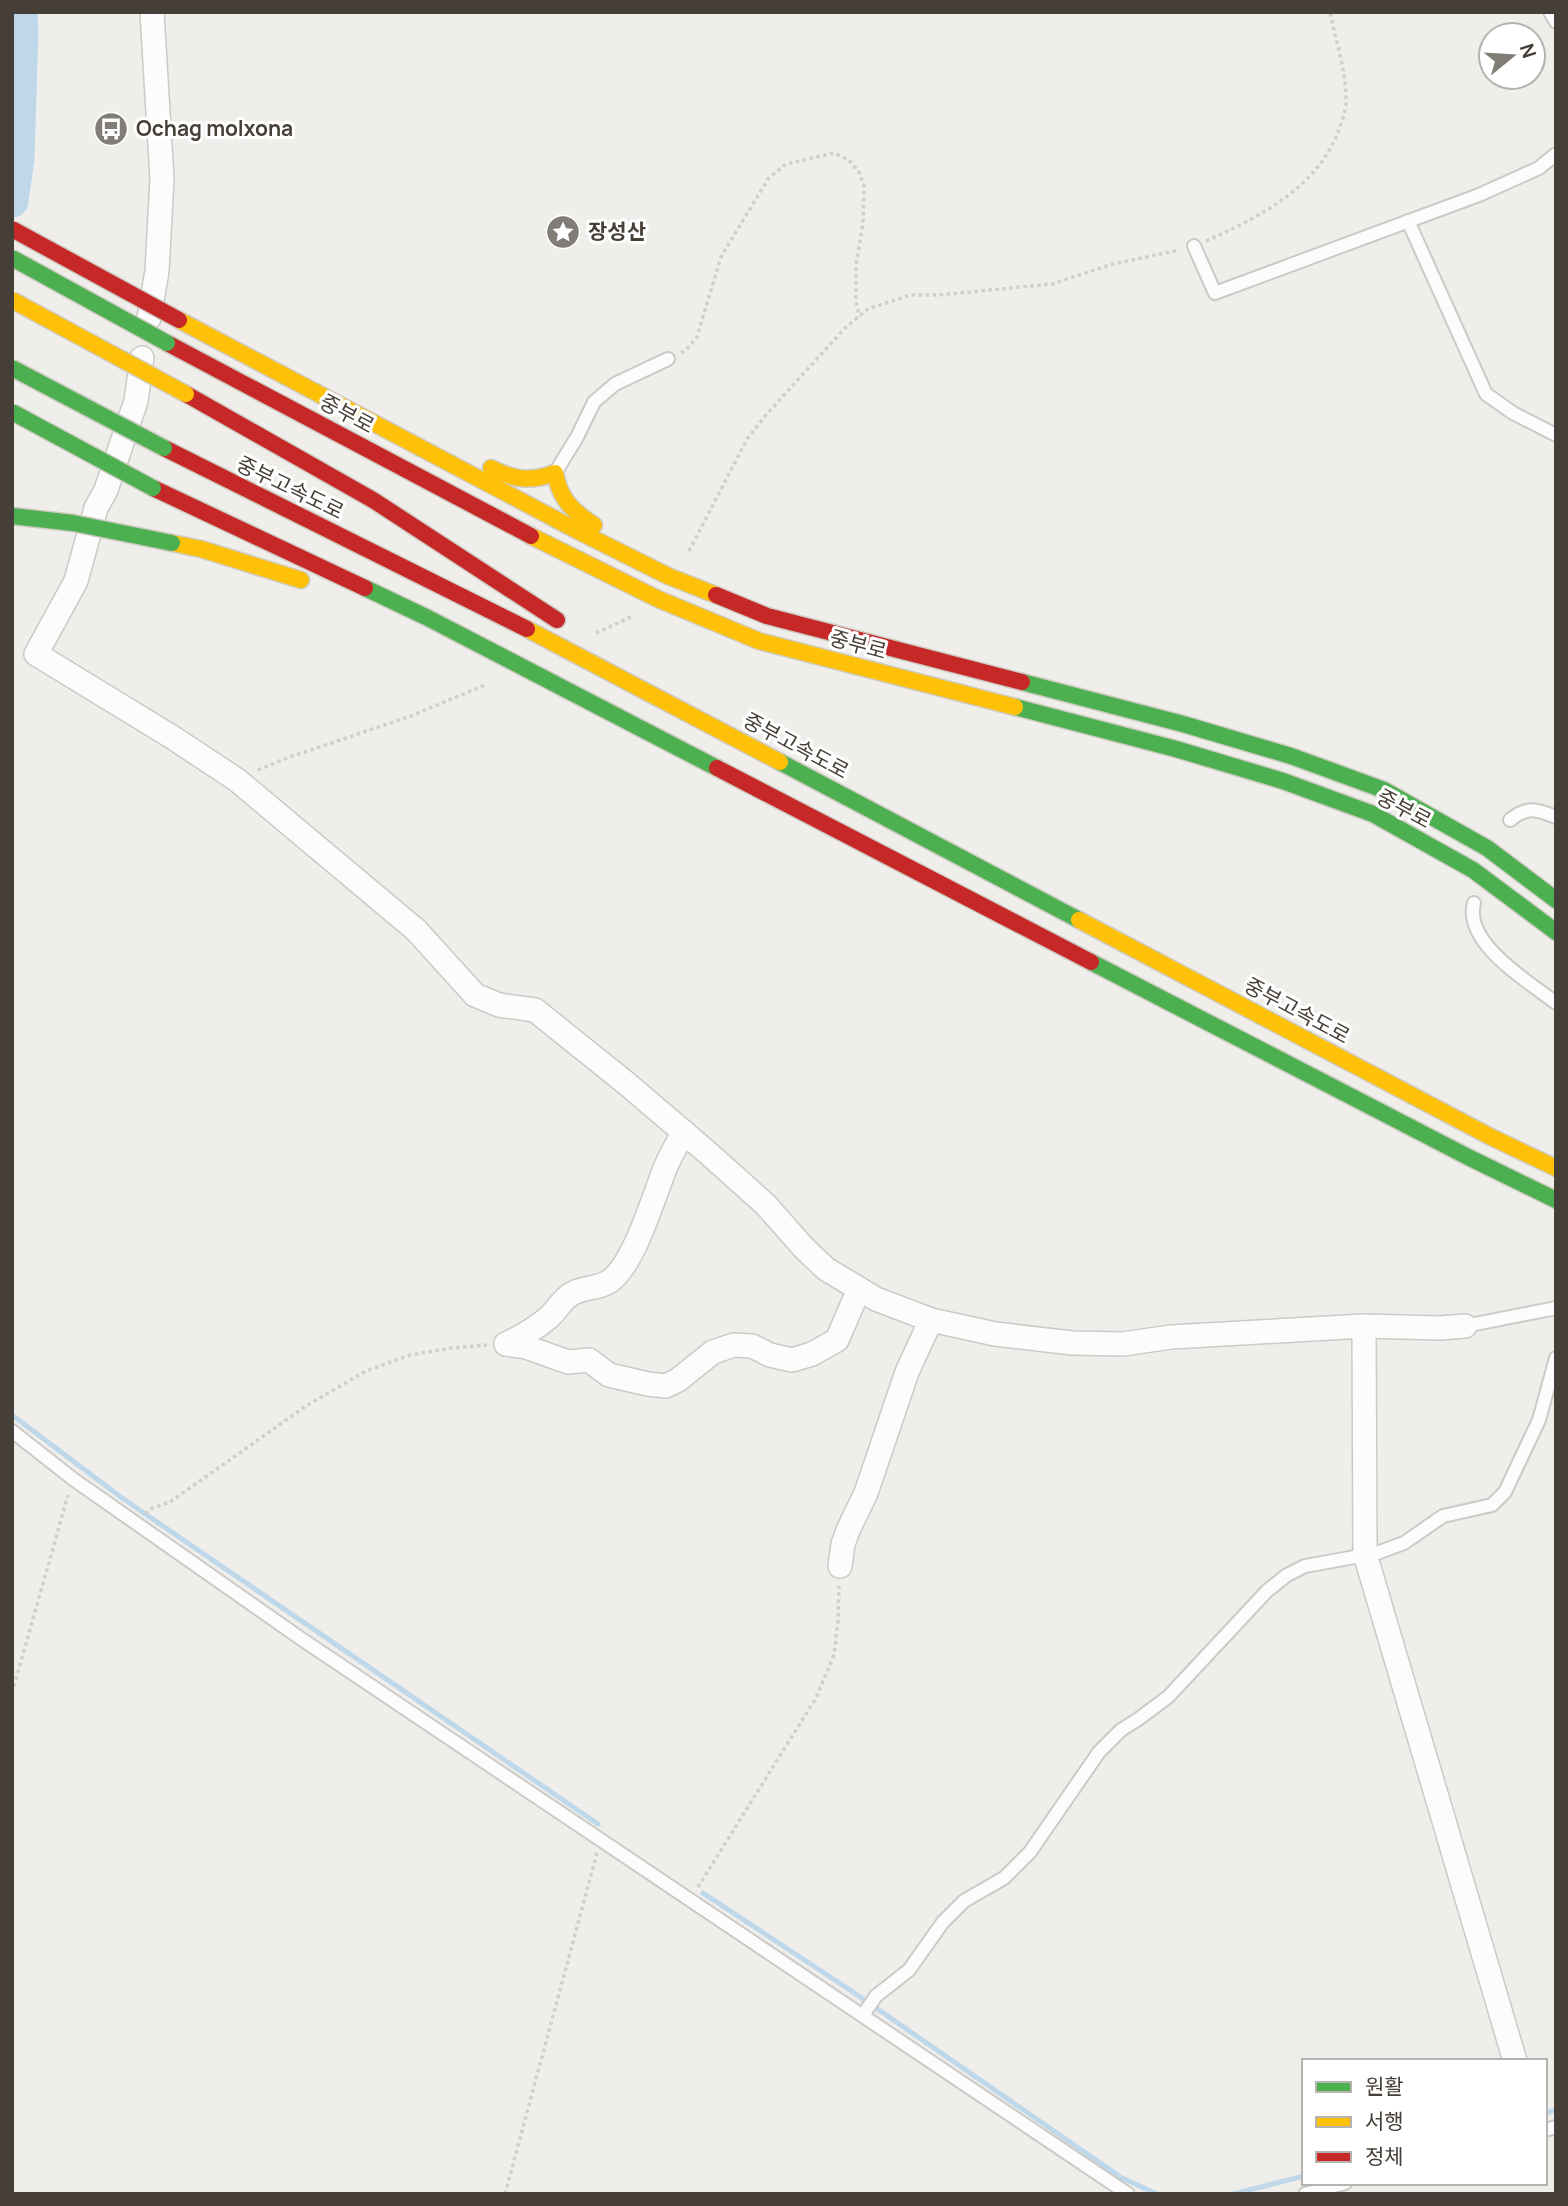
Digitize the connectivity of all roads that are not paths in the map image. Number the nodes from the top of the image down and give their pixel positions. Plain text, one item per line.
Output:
1 (152, 12) edge
2 (1550, 12) edge
3 (1556, 22) edge
4 (1556, 154) edge
5 (1408, 221) junction
6 (12, 229) edge
7 (1194, 246) road end
8 (12, 258) edge
9 (12, 300) edge
10 (668, 359) road end
11 (12, 368) edge
12 (333, 401) junction
13 (12, 412) edge
14 (1556, 435) edge
15 (555, 473) junction
16 (12, 516) edge
17 (668, 576) junction
18 (567, 627) dead end
19 (457, 634) junction
20 (613, 656) dead end
21 (750, 746) junction
22 (1556, 817) edge
23 (1510, 820) dead end
24 (1556, 900) edge
25 (1474, 903) dead end
26 (1556, 932) edge
27 (1556, 1003) edge
28 (684, 1132) junction
29 (1556, 1168) edge
30 (1556, 1200) edge
31 (859, 1289) junction
32 (1556, 1308) edge
33 (931, 1320) junction
34 (1364, 1326) junction
35 (1465, 1326) joint
36 (1556, 1358) edge
37 (12, 1431) edge
38 (1365, 1554) junction
39 (840, 1566) road end
40 (864, 2013) junction
41 (1514, 2059) edge
42 (1338, 2185) edge
43 (1128, 2194) edge
44 (1305, 2194) edge

1 - 28 street
2 - 3 lane
4 - 5 lane
5 - 7 lane
5 - 14 lane
6 - 12 main road, 중부로, bridge
8 - 26 main road, 중부로, bridge
9 - 18 main road, bridge
10 - 15 lane
11 - 21 main road, 중부고속도로, bridge
12 - 15 main road
12 - 17 main road, 중부로
13 - 19 main road, bridge
15 - 17 main road
16 - 19 main road, bridge
17 - 24 main road, 중부로
19 - 30 main road
20 - 21 main road
21 - 29 main road, 중부고속도로
22 - 23 lane
25 - 27 lane
28 - 31 street
28 - 31 street
31 - 33 street
32 - 35 lane
33 - 34 street
33 - 39 street
34 - 35 street
34 - 38 street
36 - 38 lane
37 - 40 lane
38 - 40 lane
38 - 41 street
40 - 43 lane
42 - 44 lane

